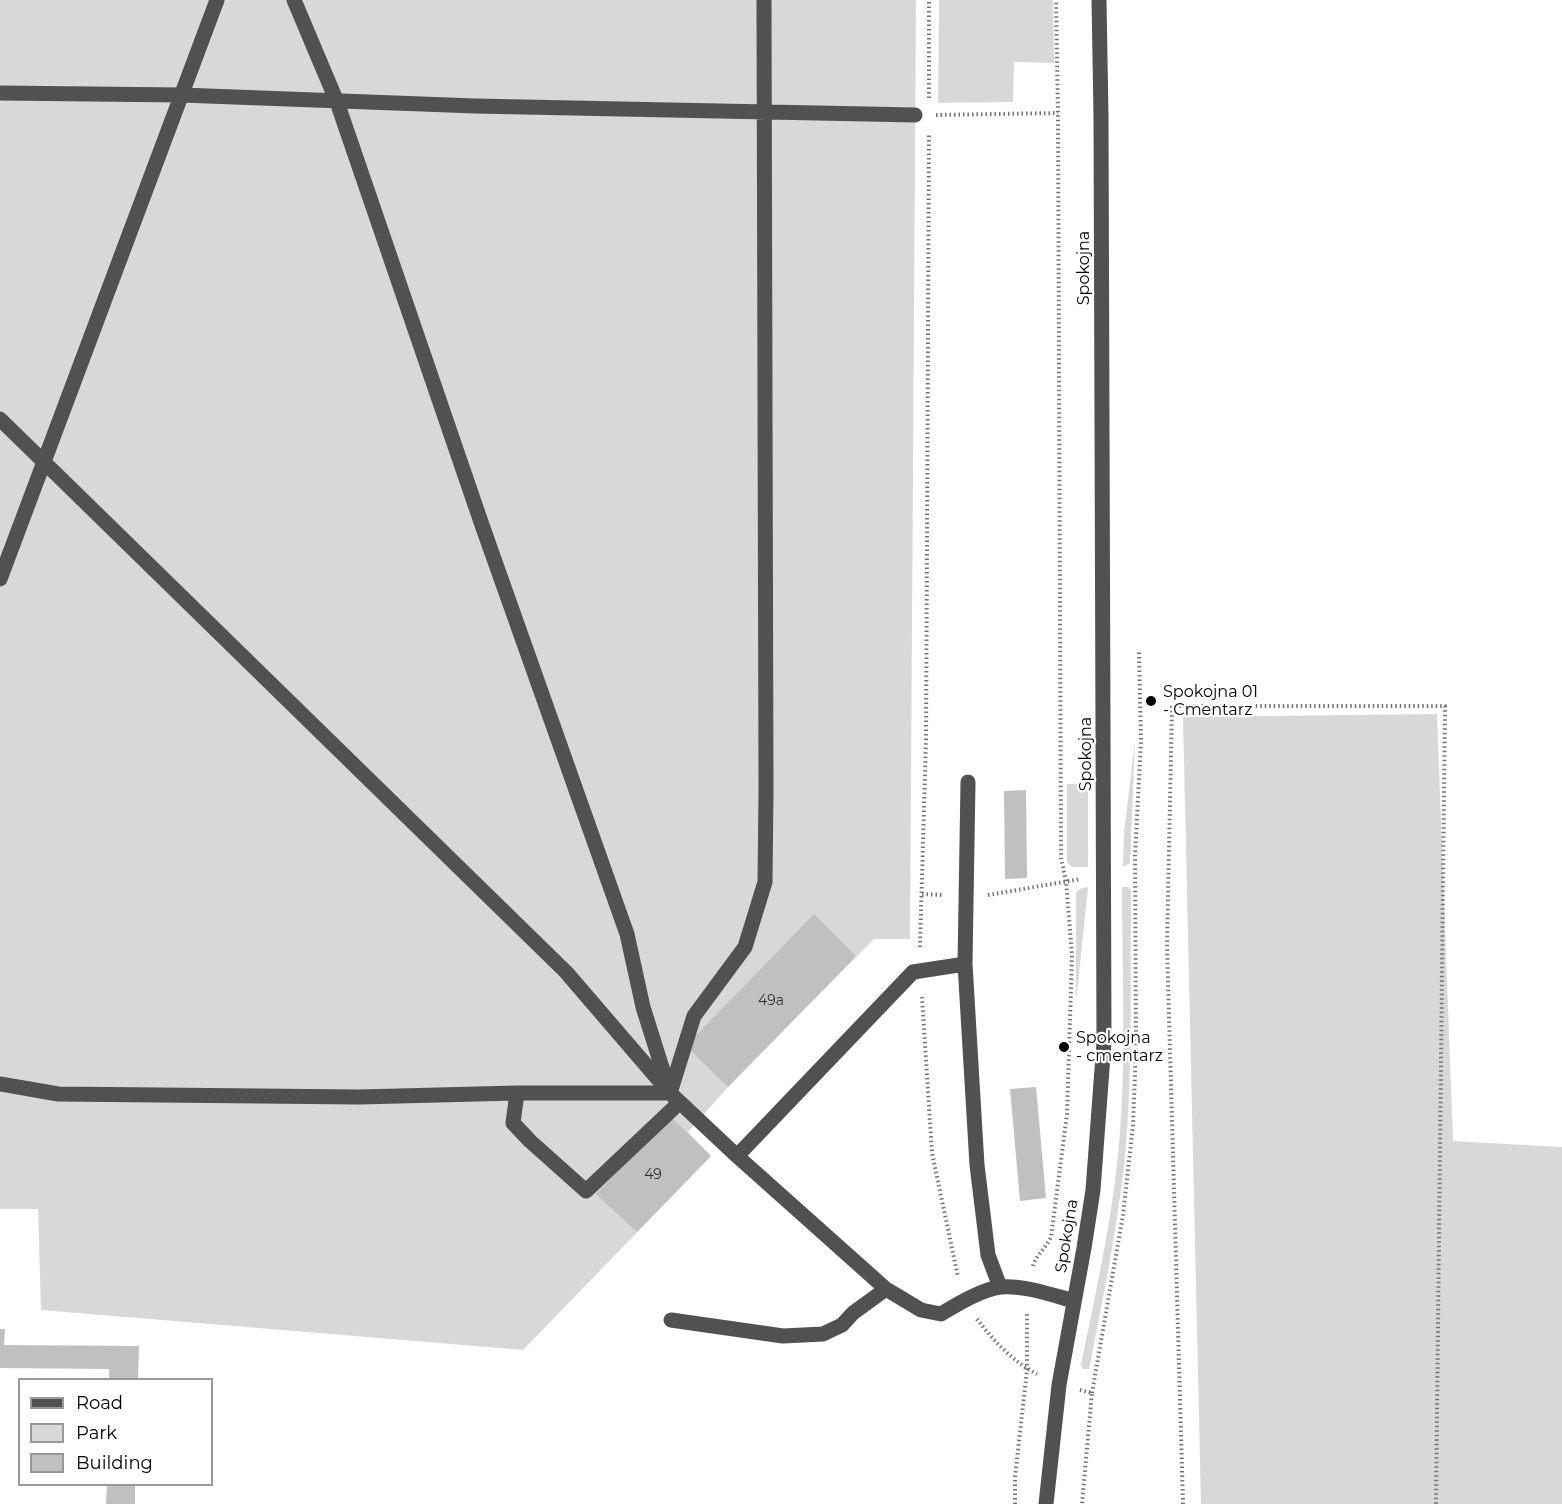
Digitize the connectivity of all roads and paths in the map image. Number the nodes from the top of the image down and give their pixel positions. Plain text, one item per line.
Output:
1 (217, 0) edge
2 (294, 0) edge
3 (764, 0) edge
4 (1056, 0) edge
5 (1099, 0) edge
6 (0, 93) edge
7 (181, 95) junction
8 (337, 102) junction
9 (766, 113) junction
10 (1058, 113) junction
11 (915, 115) joint
12 (0, 419) edge
13 (44, 464) junction
14 (0, 579) edge
15 (968, 782) dead end
16 (1104, 877) junction
17 (1136, 878) dead end
18 (1066, 881) junction
19 (922, 894) dead end
20 (966, 895) junction
21 (965, 964) junction
22 (0, 1084) edge
23 (517, 1093) junction
24 (675, 1098) junction
25 (737, 1156) junction
26 (1000, 1287) junction
27 (886, 1289) junction
28 (1027, 1289) junction
29 (1074, 1301) junction
30 (671, 1320) dead end
31 (1015, 1504) edge
32 (1046, 1504) edge
33 (1183, 1504) edge
34 (1436, 1504) edge

1 - 7 street
2 - 8 street
3 - 9 street
4 - 10 path
5 - 16 street, Spokojna
6 - 7 street
7 - 8 street
7 - 13 street
8 - 9 street
8 - 24 street
9 - 11 street
9 - 24 street
10 - 11 path
10 - 18 path
12 - 13 street
13 - 14 street
13 - 24 street
15 - 20 street
16 - 17 path
16 - 18 path
16 - 29 street, Spokojna
18 - 20 path
18 - 28 path
19 - 20 path
20 - 21 street
21 - 25 street
21 - 26 street
22 - 23 street
23 - 24 street
23 - 24 street
24 - 25 street
25 - 27 street
26 - 27 street
26 - 28 street
27 - 30 street
28 - 29 street
28 - 31 path
29 - 32 street, Spokojna
33 - 34 path

